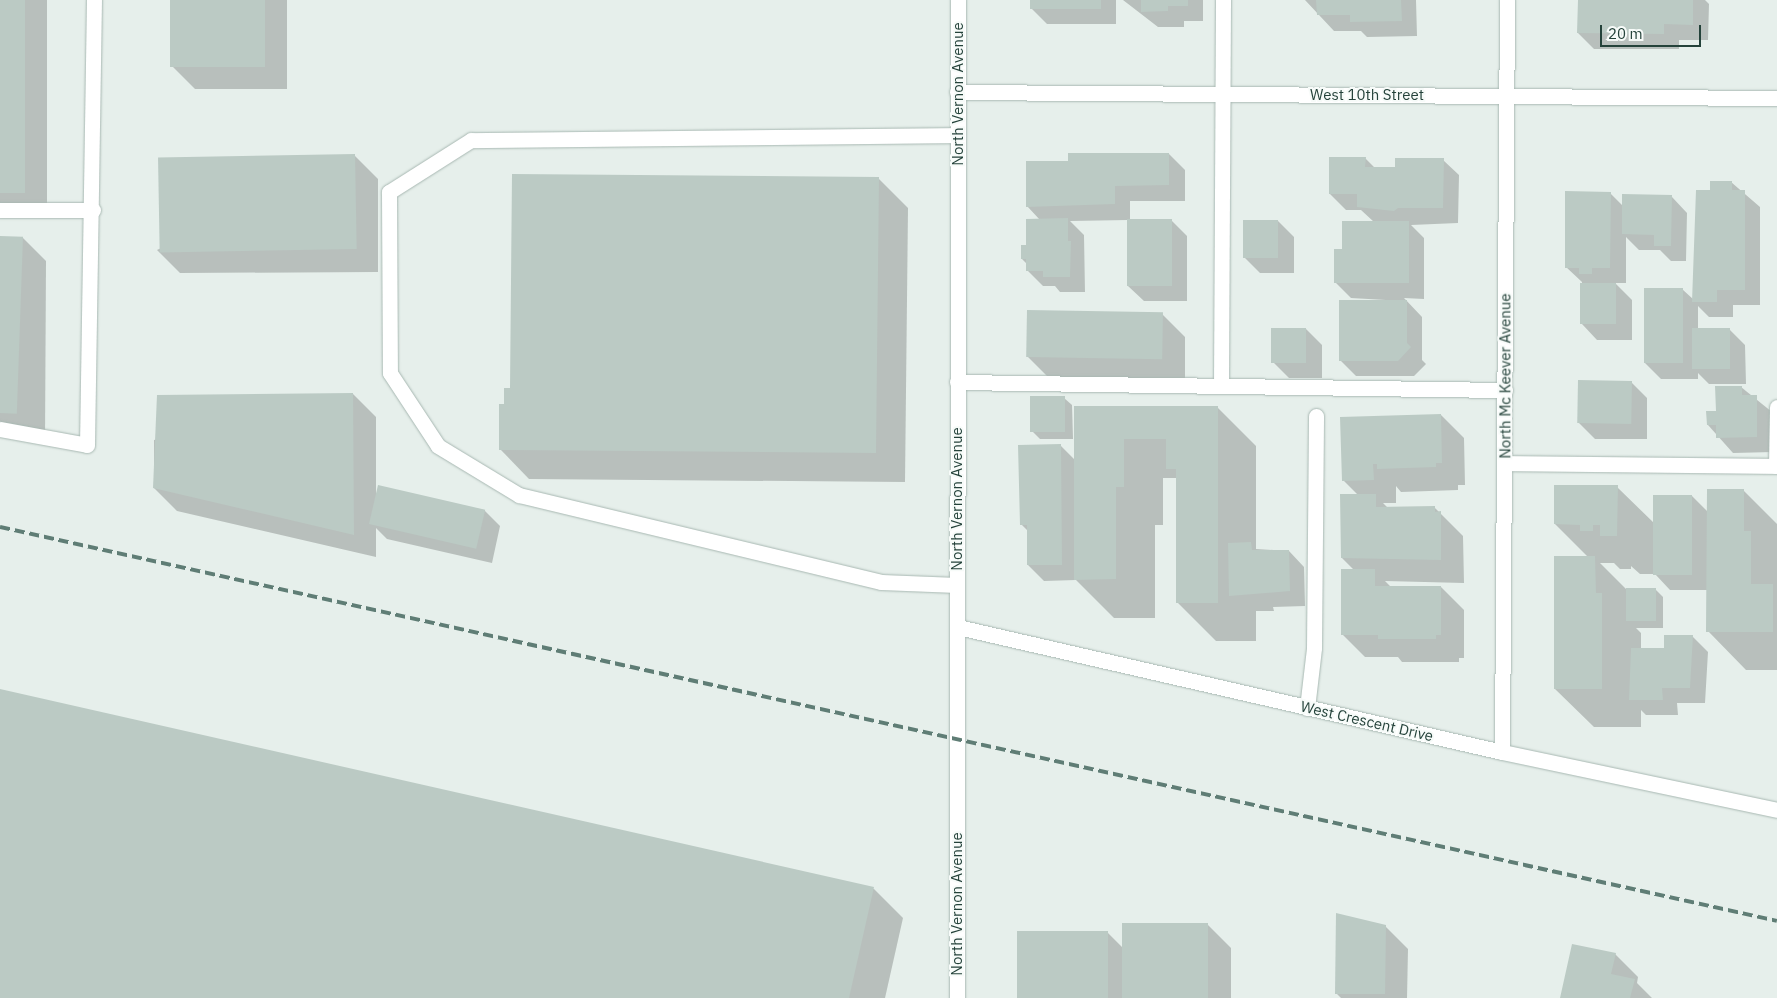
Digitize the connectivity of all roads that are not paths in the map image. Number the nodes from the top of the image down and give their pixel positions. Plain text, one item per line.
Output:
1 (94, 0) edge
2 (958, 0) edge
3 (1224, 0) edge
4 (1507, 0) edge
5 (957, 92) junction
6 (1223, 94) junction
7 (1507, 96) junction
8 (1777, 98) edge
9 (957, 135) junction
10 (0, 210) edge
11 (93, 210) junction
12 (957, 382) junction
13 (1221, 385) junction
14 (1505, 390) junction
15 (1777, 407) edge
16 (1316, 416) dead end
17 (0, 429) edge
18 (1504, 464) junction
19 (1777, 466) edge
20 (957, 585) junction
21 (958, 627) junction
22 (1307, 708) junction
23 (1502, 752) junction
24 (1777, 810) edge
25 (957, 998) edge

1 - 11 street
2 - 5 street, North Vernon Avenue
3 - 6 street
4 - 7 street, North Mc Keever Avenue
5 - 6 street, West 10th Street
5 - 9 street, North Vernon Avenue
6 - 7 street, West 10th Street
6 - 13 street
7 - 8 street, West 10th Street
7 - 14 street, North Mc Keever Avenue
9 - 12 street, North Vernon Avenue
9 - 20 street
10 - 11 street
11 - 17 street
12 - 13 street
12 - 20 street, North Vernon Avenue
13 - 14 street
14 - 18 street, North Mc Keever Avenue
15 - 19 street
16 - 22 street
18 - 19 street
18 - 23 street, North Mc Keever Avenue
20 - 21 street, North Vernon Avenue
21 - 22 street, West Crescent Drive
21 - 25 street, North Vernon Avenue
22 - 23 street, West Crescent Drive
23 - 24 street, West Crescent Drive

